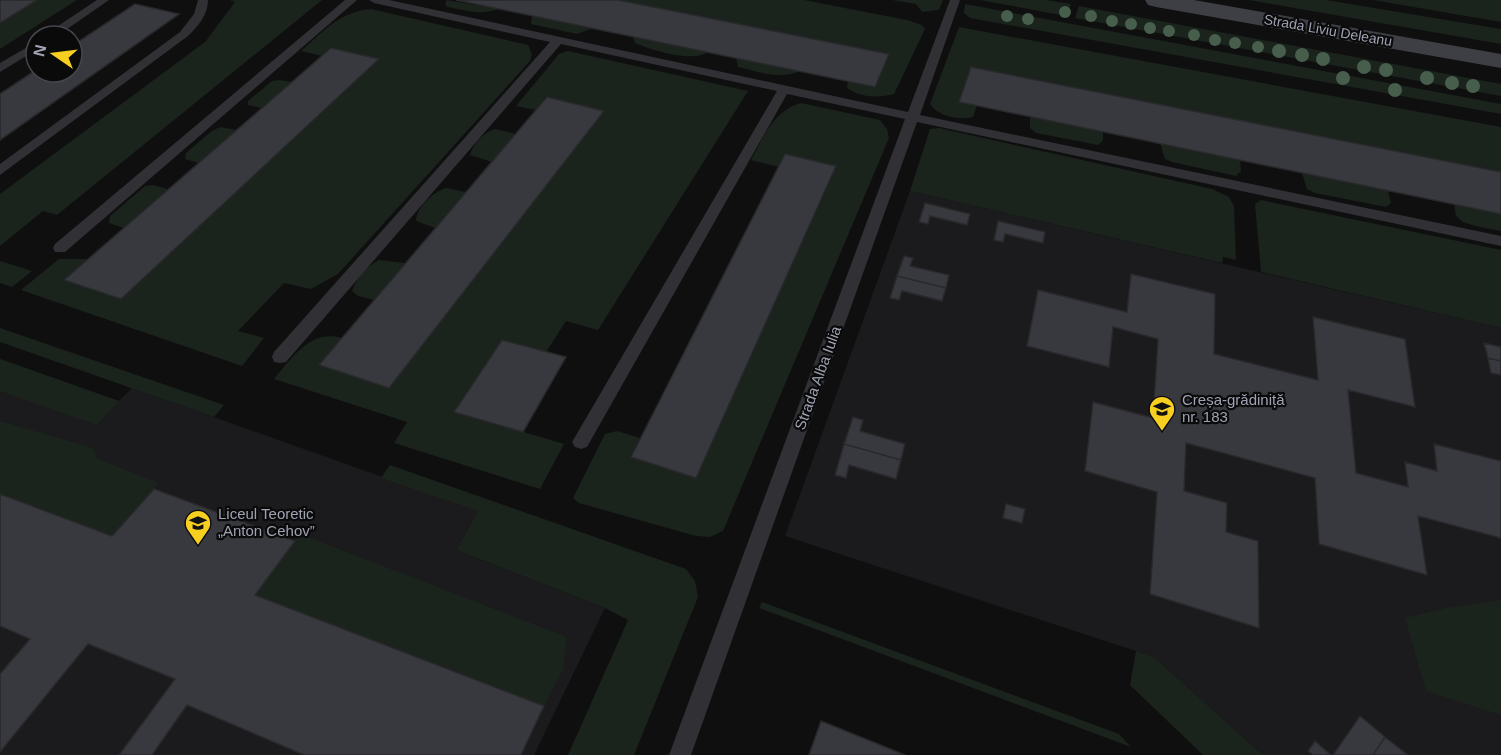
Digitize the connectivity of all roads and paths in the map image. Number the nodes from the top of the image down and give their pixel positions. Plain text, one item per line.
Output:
1 (104, 0) edge
2 (203, 0) edge
3 (352, 0) edge
4 (374, 0) edge
5 (955, 0) edge
6 (1156, 0) edge
7 (1219, 5) edge
8 (67, 24) edge
9 (559, 39) junction
10 (24, 53) edge
11 (1501, 61) edge
12 (0, 68) edge
13 (784, 89) junction
14 (912, 117) junction
15 (0, 171) edge
16 (1501, 241) edge
17 (60, 248) dead end
18 (280, 357) dead end
19 (581, 442) dead end
20 (680, 755) edge

1 - 8 lane
2 - 15 lane
3 - 17 lane
4 - 9 lane
5 - 14 lane, Strada Alba Iulia
6 - 7 main road, Strada Liviu Deleanu
7 - 11 main road, Strada Liviu Deleanu
9 - 13 lane
9 - 18 lane
10 - 12 lane
13 - 14 lane
13 - 19 lane
14 - 16 lane
14 - 20 lane, Strada Alba Iulia

